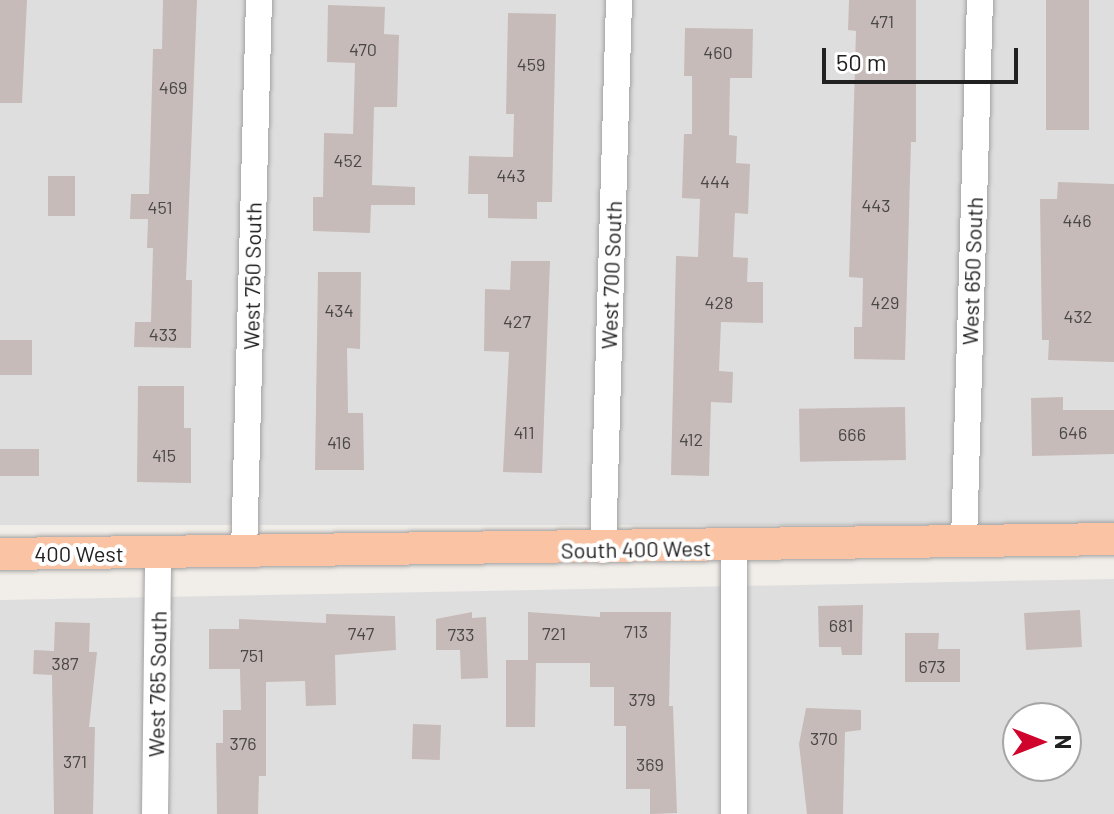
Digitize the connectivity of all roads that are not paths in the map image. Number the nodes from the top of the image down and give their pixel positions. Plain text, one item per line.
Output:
1 (259, 0) edge
2 (619, 0) edge
3 (980, 0) edge
4 (1114, 539) edge
5 (964, 541) junction
6 (734, 547) junction
7 (603, 550) junction
8 (244, 553) junction
9 (0, 554) edge
10 (158, 554) junction
11 (155, 814) edge
12 (734, 814) edge

1 - 8 street, West 750 South
2 - 7 street, West 700 South
3 - 5 street, West 650 South
4 - 5 main road, South 400 West
5 - 6 main road, South 400 West
6 - 7 main road, South 400 West
6 - 12 street
7 - 8 main road, South 400 West
8 - 10 main road, South 400 West
9 - 10 main road, 400 West
10 - 11 street, West 765 South

